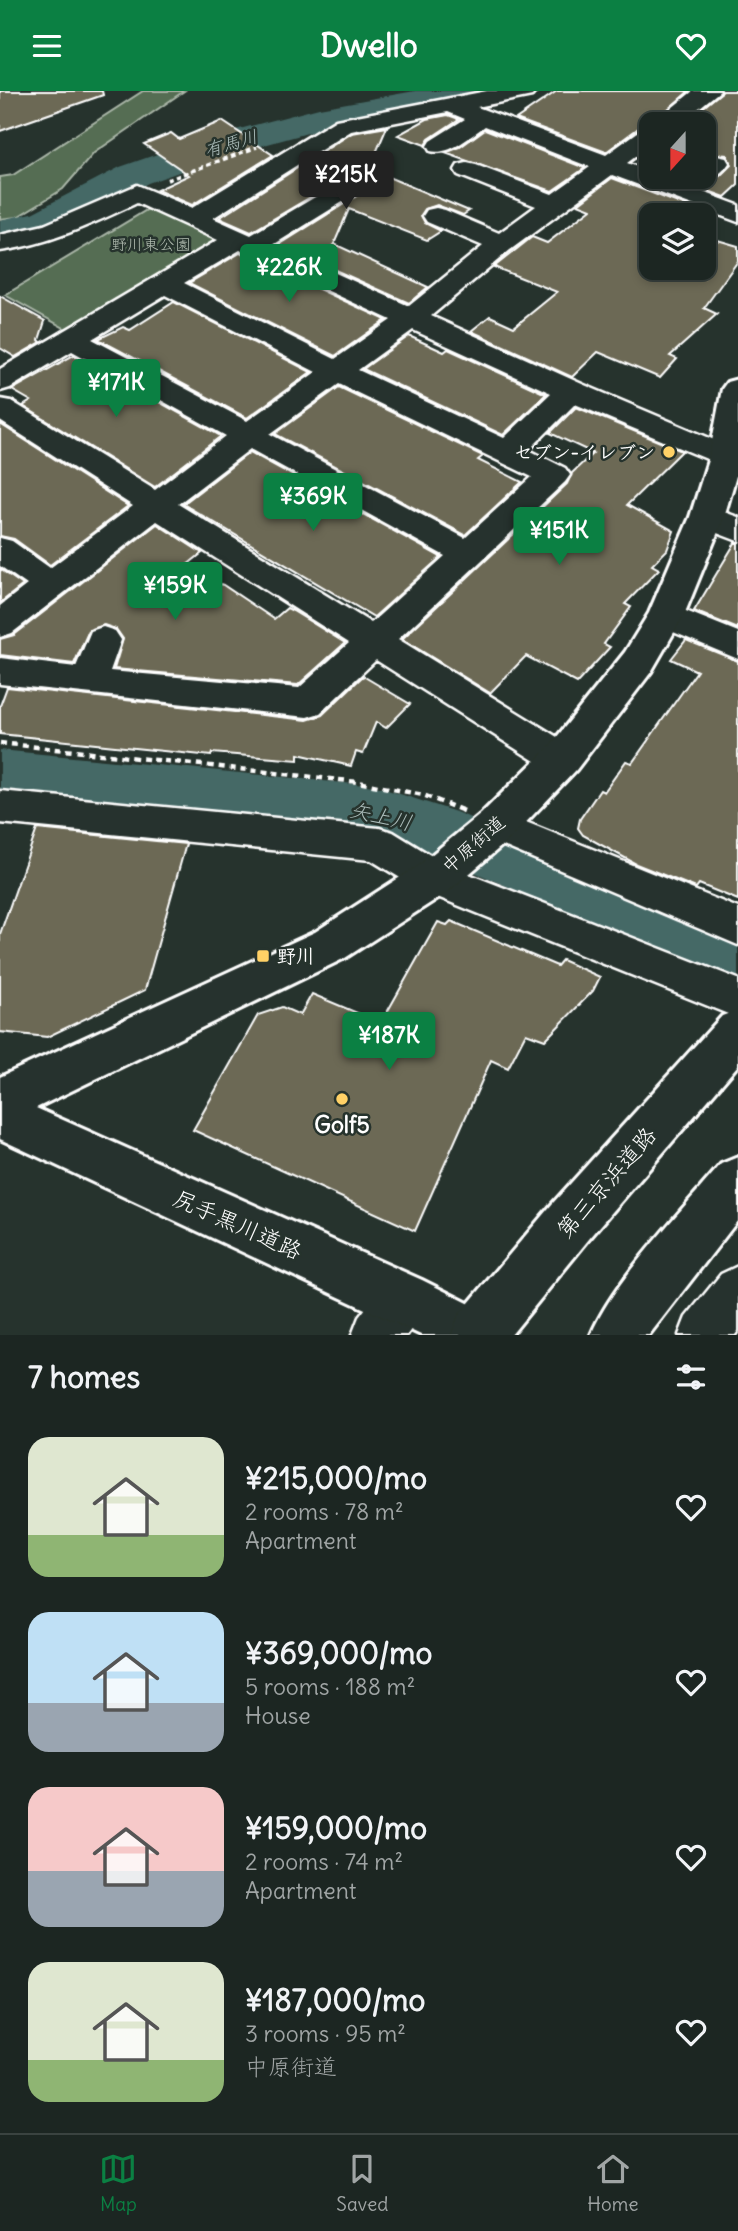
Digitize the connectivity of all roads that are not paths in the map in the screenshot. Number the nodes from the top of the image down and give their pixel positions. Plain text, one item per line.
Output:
1 (524, 91) edge
2 (708, 91) edge
3 (441, 97) edge
4 (680, 112) edge
5 (482, 118) junction
6 (639, 143) edge
7 (439, 145) dead end
8 (310, 146) junction
9 (610, 166) junction
10 (467, 170) dead end
11 (580, 186) junction
12 (682, 189) edge
13 (678, 192) junction
14 (611, 199) dead end
15 (554, 204) junction
16 (738, 214) edge
17 (436, 216) dead end
18 (194, 218) junction
19 (0, 243) edge
20 (246, 243) junction
21 (500, 244) junction
22 (164, 284) junction
23 (413, 317) junction
24 (71, 339) junction
25 (338, 372) junction
26 (0, 382) edge
27 (738, 389) edge
28 (571, 391) junction
29 (0, 408) edge
30 (248, 435) junction
31 (733, 442) edge
32 (508, 452) junction
33 (156, 507) junction
34 (722, 524) edge
35 (0, 549) edge
36 (468, 554) junction
37 (52, 586) junction
38 (666, 615) junction
39 (0, 624) edge
40 (103, 640) dead end
41 (374, 643) junction
42 (738, 646) edge
43 (0, 671) edge
44 (88, 682) junction
45 (562, 759) junction
46 (0, 807) edge
47 (496, 826) junction
48 (434, 878) junction
49 (738, 927) edge
50 (738, 999) edge
51 (738, 1031) edge
52 (0, 1101) edge
53 (0, 1115) edge
54 (738, 1181) edge
55 (738, 1291) edge
56 (390, 1317) edge
57 (476, 1335) edge
58 (617, 1335) edge
59 (704, 1335) edge

1 - 3 street
2 - 4 street
3 - 5 street
3 - 8 street
5 - 7 street
5 - 9 street
6 - 9 street
8 - 18 street
8 - 20 street
9 - 11 street
9 - 13 street
10 - 15 street
11 - 14 street
11 - 15 street
12 - 13 street
13 - 16 street
15 - 21 street
17 - 21 street
18 - 19 street
18 - 20 street
20 - 22 street
20 - 23 street
21 - 23 street
22 - 24 street
22 - 25 street
23 - 25 street
23 - 28 street
24 - 26 street
24 - 30 street
25 - 30 street
25 - 32 street
27 - 31 main road, 中原街道
28 - 31 street
28 - 32 street
29 - 33 street
30 - 33 street
30 - 36 street
31 - 34 main road, 中原街道
32 - 36 street
33 - 37 street
33 - 41 street
34 - 38 main road, 中原街道
35 - 37 street
36 - 41 street
37 - 39 street
38 - 42 street
38 - 45 main road, 中原街道
40 - 44 street
41 - 44 street
41 - 45 street
43 - 44 street
45 - 47 main road, 中原街道
46 - 48 street
47 - 48 main road, 中原街道
47 - 49 street
48 - 50 street
48 - 52 main road, 中原街道
51 - 57 main road, 第三京浜道路
53 - 56 main road, 尻手黒川道路
54 - 58 main road
55 - 59 street
56 - 57 main road, 尻手黒川道路

